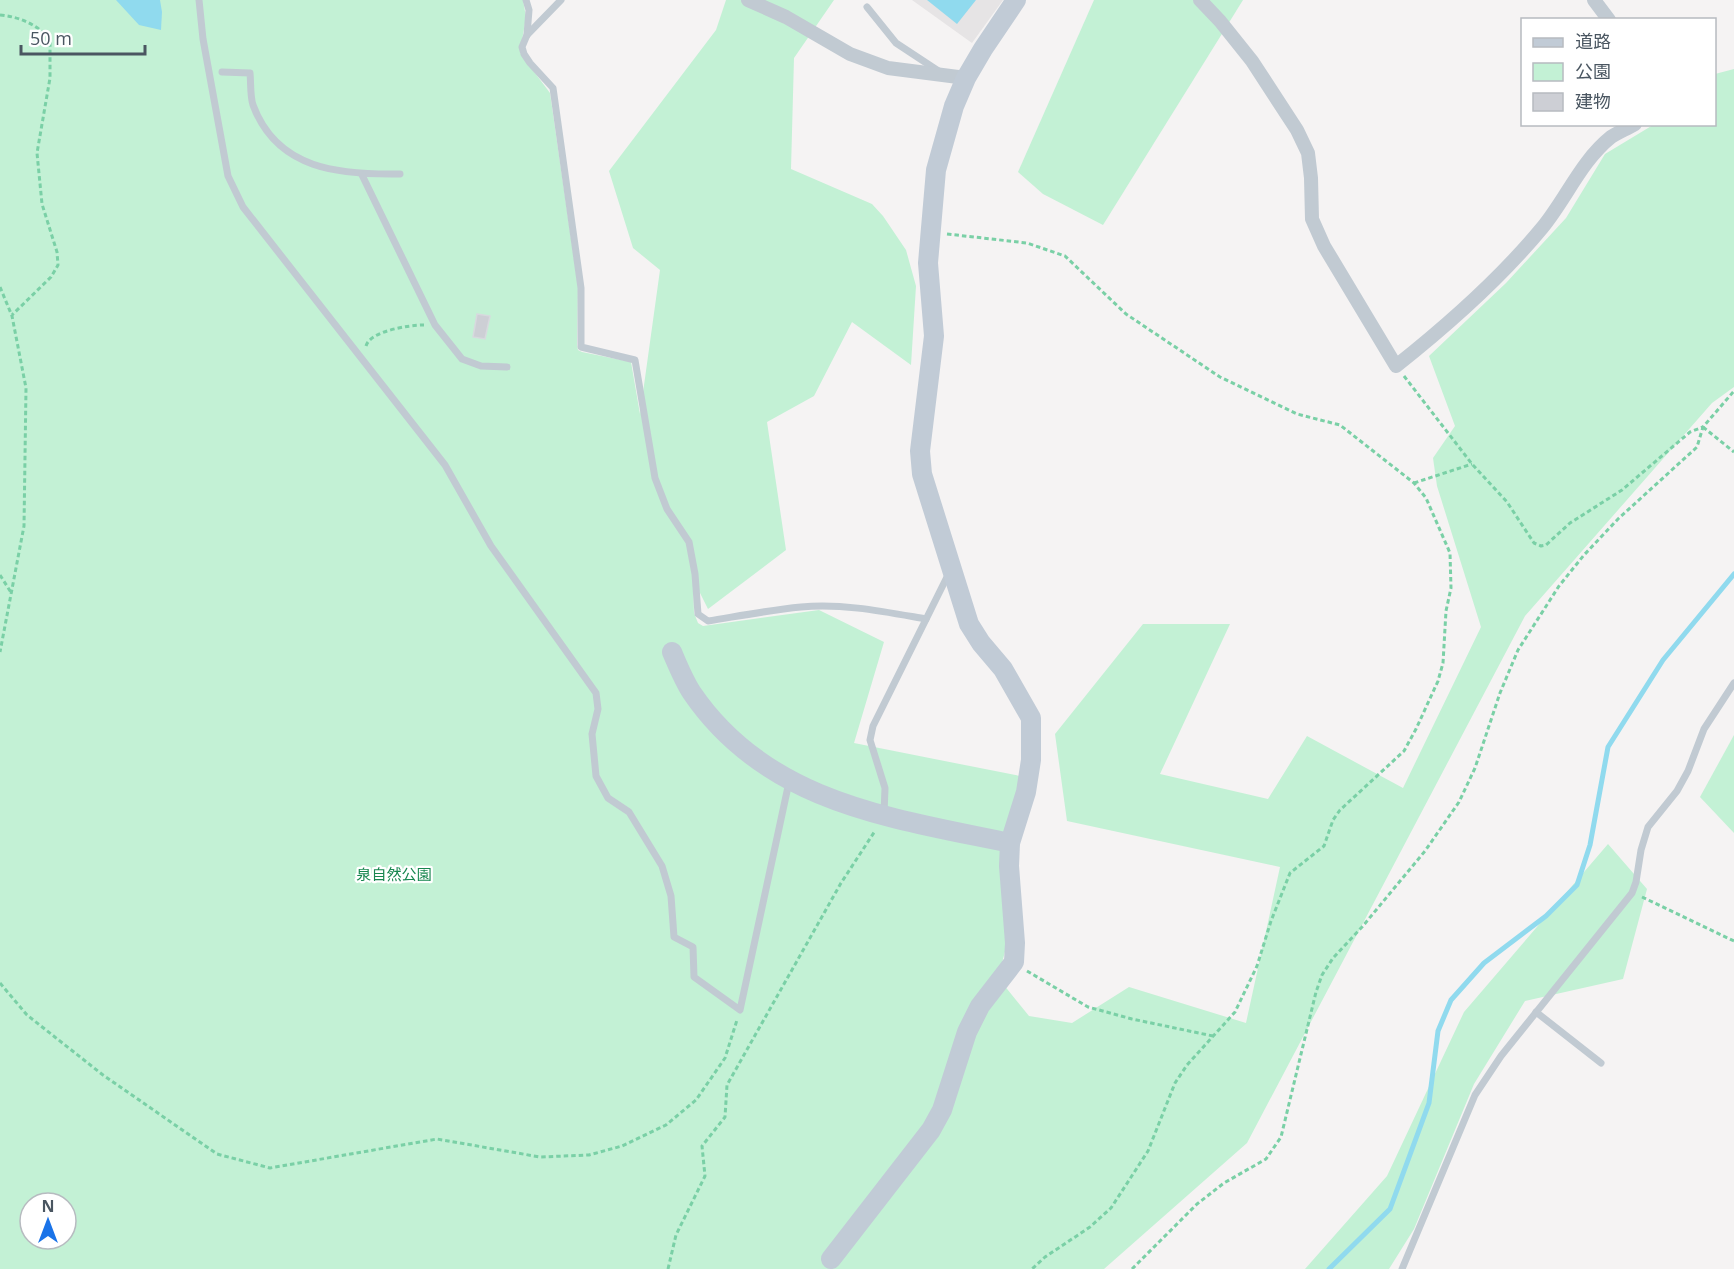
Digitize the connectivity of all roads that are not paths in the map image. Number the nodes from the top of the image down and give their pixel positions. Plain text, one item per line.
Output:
1 (199, 0) edge
2 (526, 0) edge
3 (561, 0) edge
4 (748, 0) edge
5 (1016, 0) edge
6 (1200, 0) edge
7 (1594, 0) edge
8 (867, 7) dead end
9 (1608, 18) edge
10 (527, 35) junction
11 (222, 72) dead end
12 (946, 75) junction
13 (966, 78) junction
14 (1631, 126) edge
15 (400, 174) dead end
16 (362, 175) junction
17 (507, 367) dead end
18 (952, 568) junction
19 (926, 619) junction
20 (672, 652) dead end
21 (1734, 684) edge
22 (789, 782) junction
23 (884, 816) junction
24 (1010, 843) junction
25 (1536, 1012) junction
26 (1601, 1063) dead end
27 (828, 1264) edge
28 (1402, 1269) edge

1 - 22 lane
2 - 10 lane
3 - 10 lane
4 - 12 street
5 - 13 street
6 - 14 street
7 - 9 street
8 - 12 lane
10 - 19 lane
11 - 16 lane
12 - 13 street
13 - 18 street
15 - 16 lane
16 - 17 lane
18 - 19 lane
18 - 24 street
19 - 23 lane
20 - 22 street
21 - 25 lane
22 - 23 street
23 - 24 street
24 - 27 street
25 - 26 lane
25 - 28 lane

